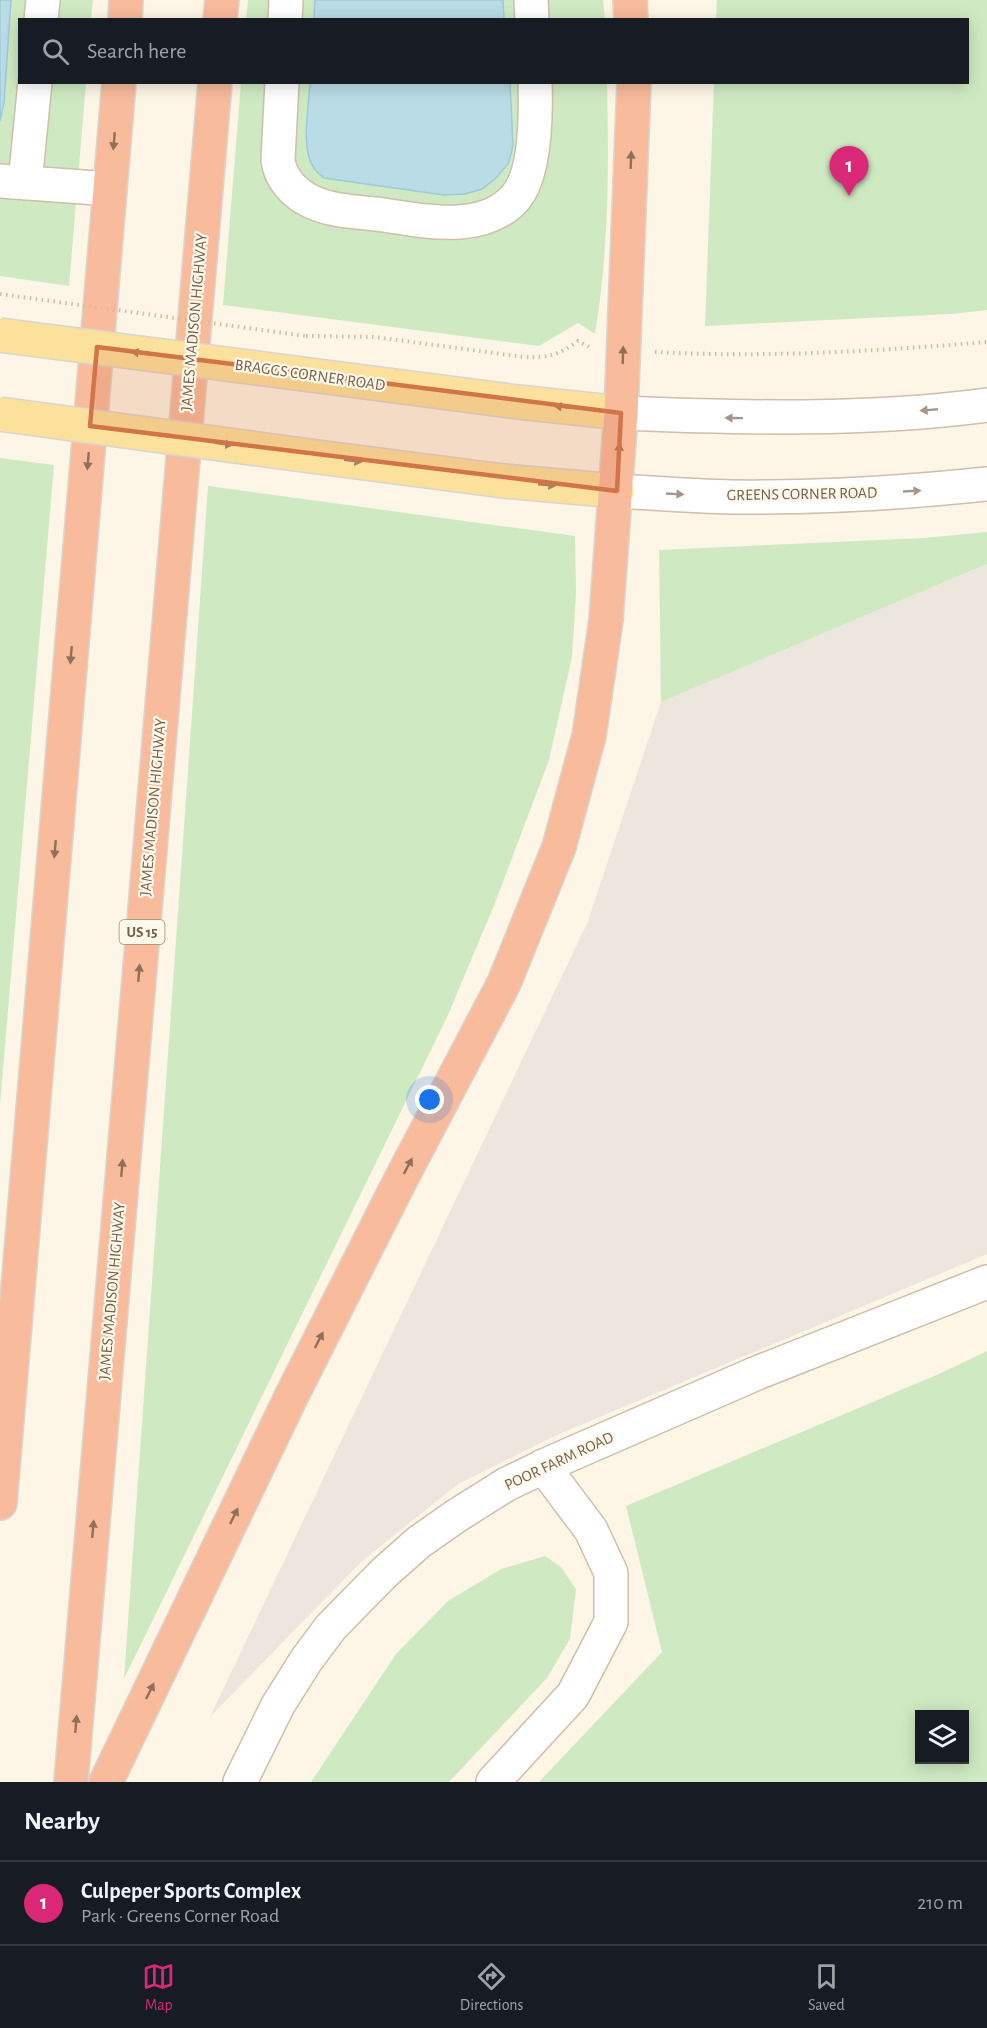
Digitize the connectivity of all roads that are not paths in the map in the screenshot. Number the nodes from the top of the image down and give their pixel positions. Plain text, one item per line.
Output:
1 (43, 0) edge
2 (126, 0) edge
3 (222, 0) edge
4 (286, 0) edge
5 (531, 0) edge
6 (630, 0) edge
7 (41, 18) edge
8 (125, 18) edge
9 (220, 18) edge
10 (285, 18) edge
11 (532, 18) edge
12 (632, 18) edge
13 (35, 84) edge
14 (119, 84) edge
15 (214, 84) edge
16 (282, 84) edge
17 (535, 84) edge
18 (634, 84) edge
19 (12, 182) edge
20 (110, 189) junction
21 (0, 335) edge
22 (987, 405) edge
23 (621, 413) junction
24 (0, 414) edge
25 (987, 484) edge
26 (616, 491) junction
27 (987, 1282) edge
28 (543, 1466) junction
29 (0, 1503) edge
30 (71, 1782) edge
31 (106, 1782) edge
32 (240, 1782) edge
33 (493, 1782) edge

1 - 7 street
2 - 8 highway
3 - 9 highway
4 - 10 street
5 - 11 street
6 - 12 highway
13 - 19 street
14 -> 20 highway
30 -> 15 highway, JAMES MADISON HIGHWAY / US 15
16 - 17 street
23 -> 18 highway
19 - 20 street
20 -> 29 highway
23 -> 21 main road, BRAGGS CORNER ROAD, bridge
22 -> 23 street
26 -> 23 highway
24 -> 26 main road, bridge
26 -> 25 street, GREENS CORNER ROAD
31 -> 26 highway
27 - 28 street, POOR FARM ROAD
28 - 32 street, POOR FARM ROAD
28 - 33 street

